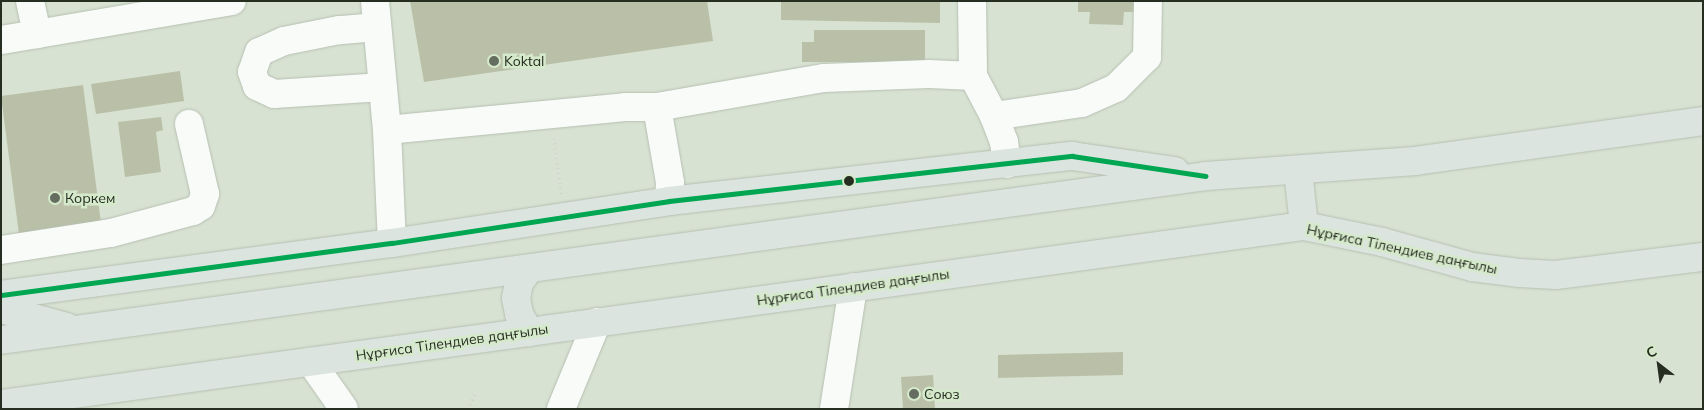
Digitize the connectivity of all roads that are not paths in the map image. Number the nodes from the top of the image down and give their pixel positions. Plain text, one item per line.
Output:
1 (30, 1) edge
2 (232, 1) edge
3 (972, 1) edge
4 (1148, 1) edge
5 (376, 14) edge
6 (37, 34) junction
7 (1, 40) edge
8 (973, 76) junction
9 (383, 87) junction
10 (657, 107) junction
11 (994, 116) junction
12 (1703, 121) edge
13 (188, 124) dead end
14 (387, 130) junction
15 (1007, 164) junction
16 (1298, 170) junction
17 (1206, 176) junction
18 (669, 201) junction
19 (1304, 226) junction
20 (392, 243) junction
21 (1, 250) edge
22 (1703, 257) edge
23 (529, 269) junction
24 (853, 287) junction
25 (1, 295) edge
26 (1, 309) edge
27 (597, 322) junction
28 (78, 330) junction
29 (529, 332) junction
30 (1, 340) edge
31 (311, 362) junction
32 (1, 404) edge
33 (835, 408) edge
34 (344, 409) edge
35 (560, 409) edge

1 - 6 street
2 - 6 street
3 - 8 street
4 - 11 street
5 - 9 street
5 - 9 street
6 - 7 street
8 - 10 street
8 - 11 street
9 - 14 street
10 - 14 street
10 - 18 street
11 - 15 street
12 - 16 main road
13 - 21 street
14 - 20 street
15 - 17 main road
15 - 18 main road
16 - 17 main road
16 - 19 main road
17 - 23 main road
18 - 20 main road
19 - 22 main road, Нұрғиса Тілендиев даңғылы
19 - 24 main road, Нұрғиса Тілендиев даңғылы
20 - 25 main road
23 - 28 main road
23 - 29 main road
24 - 27 main road, Нұрғиса Тілендиев даңғылы
24 - 33 street
26 - 28 main road
27 - 29 main road, Нұрғиса Тілендиев даңғылы
27 - 35 street
28 - 30 main road
29 - 31 main road, Нұрғиса Тілендиев даңғылы
31 - 32 main road, Нұрғиса Тілендиев даңғылы
31 - 34 street

